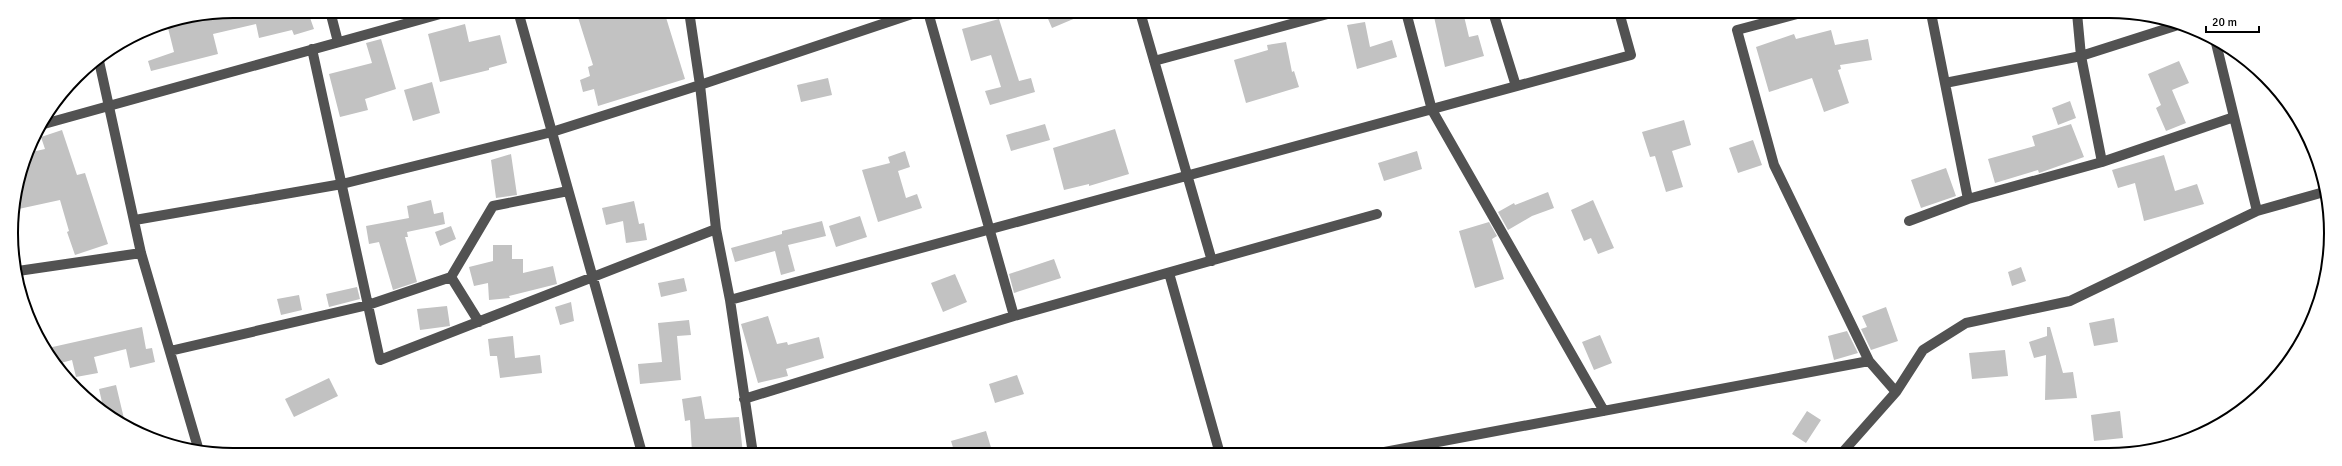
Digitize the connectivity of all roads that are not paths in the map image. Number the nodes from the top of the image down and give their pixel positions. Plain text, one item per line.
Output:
1 (332, 18) edge
2 (425, 18) edge
3 (520, 18) edge
4 (690, 18) edge
5 (900, 18) edge
6 (930, 18) edge
7 (1142, 18) edge
8 (1311, 18) edge
9 (1408, 18) edge
10 (1495, 18) edge
11 (1621, 18) edge
12 (1775, 18) edge
13 (1932, 18) edge
14 (2077, 18) edge
15 (2172, 27) edge
16 (338, 42) junction
17 (2217, 48) edge
18 (312, 50) junction
19 (2081, 56) junction
20 (1154, 61) junction
21 (100, 64) edge
22 (1945, 83) junction
23 (700, 85) junction
24 (1516, 86) junction
25 (109, 106) junction
26 (1432, 110) junction
27 (2234, 117) junction
28 (48, 123) edge
29 (552, 132) junction
30 (2102, 162) junction
31 (1187, 176) junction
32 (342, 184) junction
33 (568, 191) junction
34 (2320, 193) edge
35 (1968, 199) junction
36 (2257, 211) junction
37 (1377, 214) dead end
38 (135, 220) junction
39 (1908, 221) dead end
40 (716, 229) junction
41 (989, 230) junction
42 (141, 252) junction
43 (1212, 261) junction
44 (21, 270) edge
45 (1168, 273) junction
46 (451, 277) junction
47 (592, 277) junction
48 (730, 300) junction
49 (368, 305) junction
50 (1014, 316) junction
51 (478, 322) junction
52 (170, 351) junction
53 (1868, 361) junction
54 (1896, 392) junction
55 (744, 399) junction
56 (1604, 411) junction
57 (197, 445) edge
58 (641, 448) edge
59 (752, 448) edge
60 (1218, 448) edge
61 (1406, 448) edge
62 (1846, 448) edge

1 - 16 street
2 - 16 street
3 - 29 street
4 - 23 street
5 - 23 street
6 - 41 street
7 - 20 street
8 - 20 street
9 - 26 street
10 - 24 street
11 - 24 street
12 - 53 street
13 - 22 street
14 - 19 street
15 - 19 street
16 - 18 street
17 - 27 street
18 - 25 street
18 - 32 street
19 - 22 street
19 - 30 street
20 - 31 street
21 - 25 street
22 - 35 street
23 - 29 street
23 - 40 street
24 - 26 street
25 - 28 street
25 - 38 street
26 - 31 street
26 - 56 street
27 - 30 street
27 - 36 street
29 - 32 street
29 - 33 street
30 - 35 street
31 - 41 street
31 - 43 street
32 - 38 street
32 - 49 street
33 - 46 street
33 - 47 street
34 - 36 street
35 - 39 street
36 - 54 street
37 - 43 street
38 - 42 street
40 - 47 street
40 - 48 street
41 - 48 street
41 - 50 street
42 - 44 street
42 - 52 street
43 - 45 street
45 - 50 street
45 - 60 street
46 - 49 street
46 - 51 street
47 - 51 street
47 - 58 street
48 - 55 street
49 - 51 street
49 - 52 street
50 - 55 street
52 - 57 street
53 - 54 street
53 - 56 street
54 - 62 street
55 - 59 street
56 - 61 street

